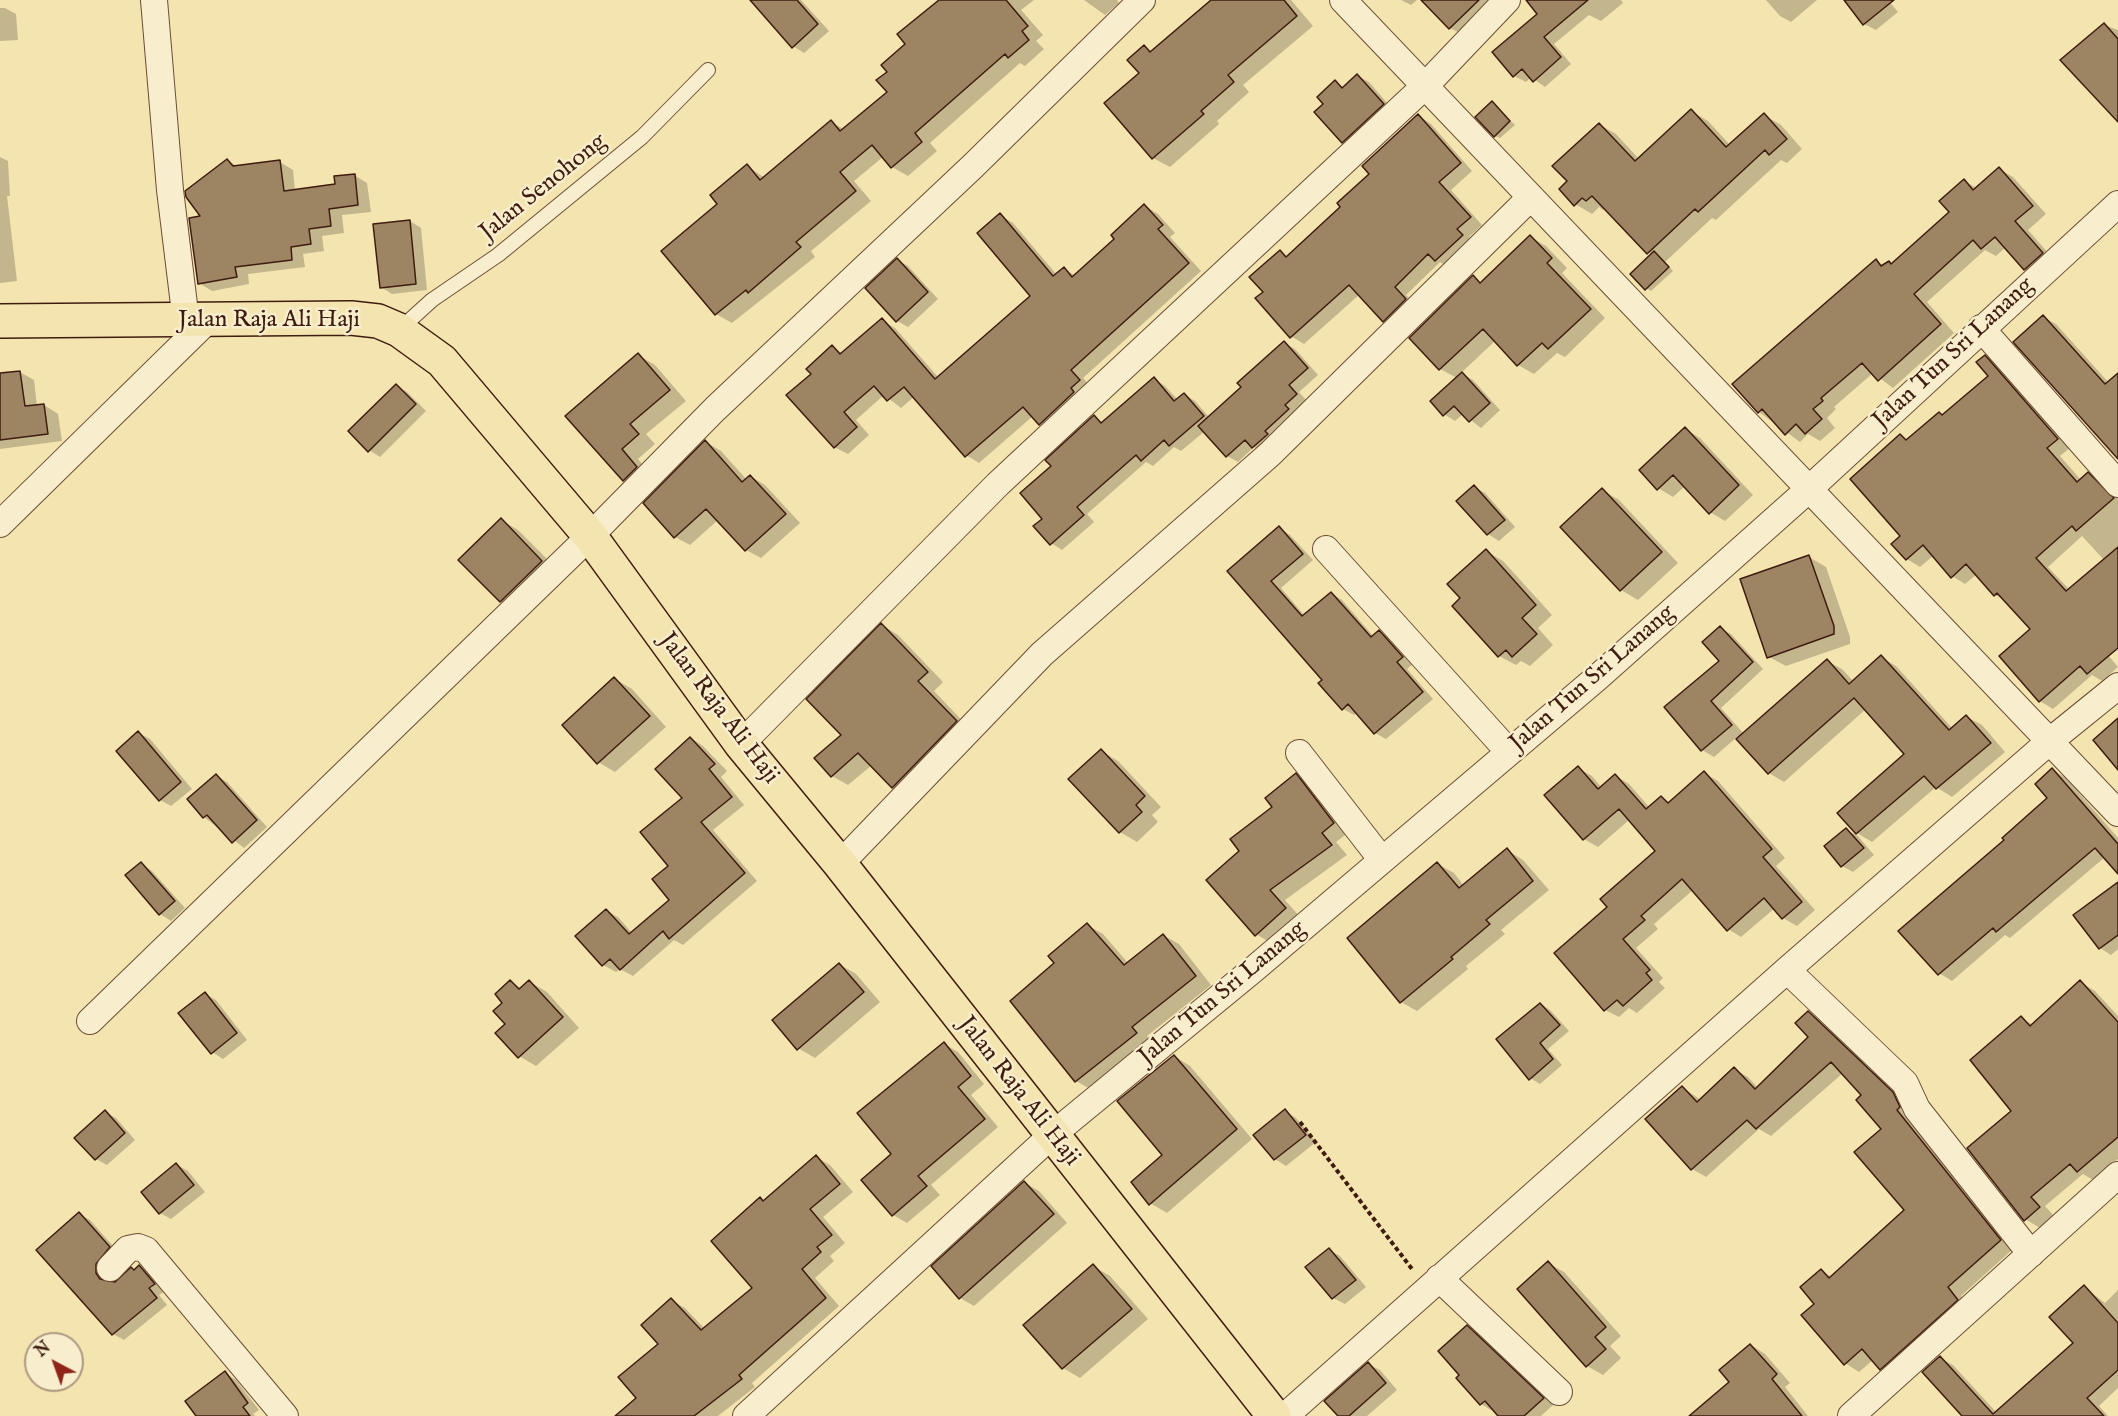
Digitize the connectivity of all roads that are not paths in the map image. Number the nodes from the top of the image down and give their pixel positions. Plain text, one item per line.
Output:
1 (154, 0) edge
2 (1142, 0) edge
3 (1343, 0) edge
4 (1507, 0) edge
5 (708, 70) dead end
6 (1426, 85) junction
7 (1530, 198) junction
8 (2118, 204) edge
9 (197, 320) junction
10 (0, 321) edge
11 (1981, 328) junction
12 (399, 330) junction
13 (2118, 484) edge
14 (1808, 490) junction
15 (0, 524) edge
16 (590, 536) junction
17 (1326, 549) dead end
18 (2118, 686) edge
19 (2050, 741) junction
20 (741, 744) junction
21 (1509, 752) junction
22 (1299, 753) dead end
23 (2118, 813) edge
24 (1382, 860) junction
25 (840, 864) junction
26 (1787, 970) junction
27 (90, 1021) dead end
28 (1052, 1135) junction
29 (2118, 1175) edge
30 (2031, 1254) junction
31 (110, 1268) dead end
32 (1433, 1283) junction
33 (1559, 1392) dead end
34 (1270, 1407) edge
35 (285, 1416) edge
36 (746, 1416) edge
37 (1851, 1416) edge

1 - 9 street
2 - 16 street
3 - 6 street
4 - 6 street
5 - 12 lane, Jalan Senohong
6 - 7 street
6 - 20 street
7 - 14 street
7 - 25 street
8 - 11 street, Jalan Tun Sri Lanang
9 - 10 main road, Jalan Raja Ali Haji
9 - 12 main road, Jalan Raja Ali Haji
9 - 15 street
11 - 13 street
11 - 14 street, Jalan Tun Sri Lanang
12 - 16 main road, Jalan Raja Ali Haji
14 - 19 street
14 - 21 street, Jalan Tun Sri Lanang
16 - 20 main road, Jalan Raja Ali Haji
16 - 27 street
17 - 21 street
18 - 19 street
19 - 23 street
19 - 26 street
20 - 25 main road, Jalan Raja Ali Haji
21 - 24 street, Jalan Tun Sri Lanang
22 - 24 street
24 - 28 street, Jalan Tun Sri Lanang
25 - 28 main road, Jalan Raja Ali Haji
26 - 30 street
26 - 32 street
28 - 34 main road, Jalan Raja Ali Haji
28 - 36 street, Jalan Tun Sri Lanang
29 - 30 street
30 - 37 street
31 - 35 street
32 - 33 street
32 - 34 street

